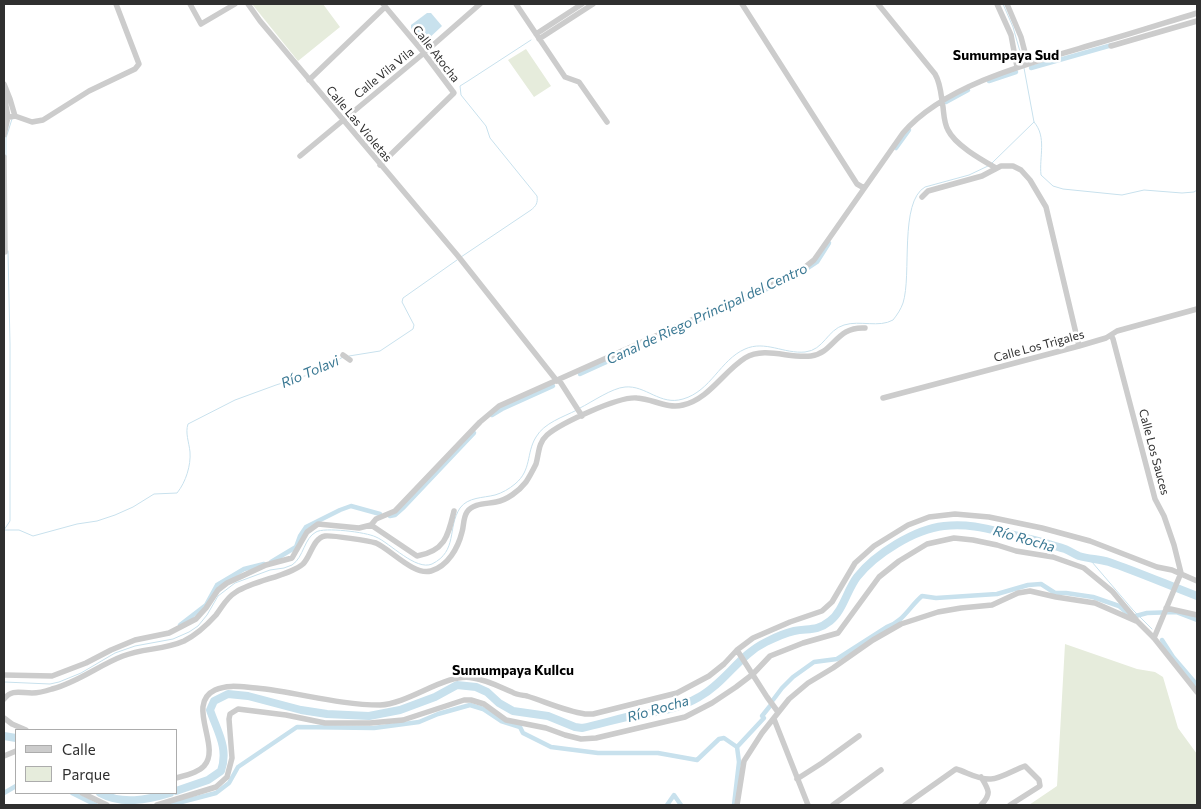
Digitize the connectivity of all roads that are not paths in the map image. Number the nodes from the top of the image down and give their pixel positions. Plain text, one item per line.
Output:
1 (116, 4) edge
2 (190, 4) edge
3 (235, 4) edge
4 (248, 4) edge
5 (480, 4) edge
6 (516, 4) edge
7 (582, 4) edge
8 (593, 4) edge
9 (742, 4) edge
10 (878, 4) edge
11 (997, 4) edge
12 (1007, 4) edge
13 (384, 5) edge
14 (1197, 13) edge
15 (1197, 21) edge
16 (537, 36) junction
17 (1111, 46) dead end
18 (424, 53) junction
19 (1023, 65) junction
20 (310, 80) junction
21 (4, 84) edge
22 (4, 95) edge
23 (942, 102) junction
24 (10, 117) edge
25 (343, 120) junction
26 (607, 122) dead end
27 (4, 135) edge
28 (300, 156) dead end
29 (4, 157) edge
30 (380, 165) junction
31 (992, 166) junction
32 (864, 188) junction
33 (922, 196) dead end
34 (4, 252) edge
35 (1197, 309) edge
36 (865, 328) dead end
37 (1111, 335) junction
38 (1080, 346) junction
39 (558, 380) junction
40 (883, 398) dead end
41 (581, 414) junction
42 (454, 511) dead end
43 (371, 525) junction
44 (1180, 575) junction
45 (1197, 581) edge
46 (1167, 606) junction
47 (1197, 615) edge
48 (1138, 622) junction
49 (1154, 638) junction
50 (738, 651) junction
51 (752, 672) junction
52 (4, 675) edge
53 (1197, 692) edge
54 (4, 699) edge
55 (778, 712) junction
56 (4, 718) edge
57 (774, 719) junction
58 (24, 729) edge
59 (859, 736) dead end
60 (881, 770) dead end
61 (178, 777) edge
62 (981, 777) junction
63 (797, 779) junction
64 (84, 794) edge
65 (107, 805) edge
66 (157, 805) edge
67 (736, 805) edge
68 (808, 805) edge
69 (833, 805) edge
70 (906, 805) edge
71 (981, 805) edge
72 (1010, 805) edge

1 - 24 street
2 - 3 street
4 - 20 street, Calle Las Violetas
5 - 18 street, Calle Vila Vila
6 - 16 street
7 - 16 street
8 - 16 street
9 - 32 street
10 - 23 street
11 - 19 street
12 - 19 street
13 - 18 street, Calle Atocha
13 - 20 street
14 - 19 street
15 - 17 street
16 - 26 street
18 - 25 street, Calle Vila Vila
18 - 30 street, Calle Atocha
19 - 23 street
20 - 25 street, Calle Las Violetas
21 - 24 street
22 - 24 street
23 - 31 street
23 - 32 street
24 - 27 street
25 - 28 street, Calle Vila Vila
25 - 30 street, Calle Las Violetas
29 - 34 street
30 - 39 street, Calle Las Violetas
31 - 33 street
31 - 38 street
32 - 39 street
35 - 37 street, Calle Los Trigales
36 - 41 street
37 - 38 street, Calle Los Trigales
37 - 44 street, Calle Los Sauces
38 - 40 street, Calle Los Trigales
39 - 41 street, Calle Las Violetas
39 - 43 street
41 - 54 street
42 - 43 street
43 - 52 street
44 - 45 street
44 - 46 street
44 - 50 street
46 - 47 street
46 - 49 street
48 - 49 street
48 - 51 street
48 - 55 street
49 - 53 street
50 - 51 street
50 - 61 street
51 - 55 street
51 - 66 street
55 - 57 street
56 - 58 street
57 - 63 street
57 - 67 street
59 - 63 street
60 - 69 street
62 - 70 street
62 - 71 street
62 - 72 street
63 - 68 street
64 - 65 street

